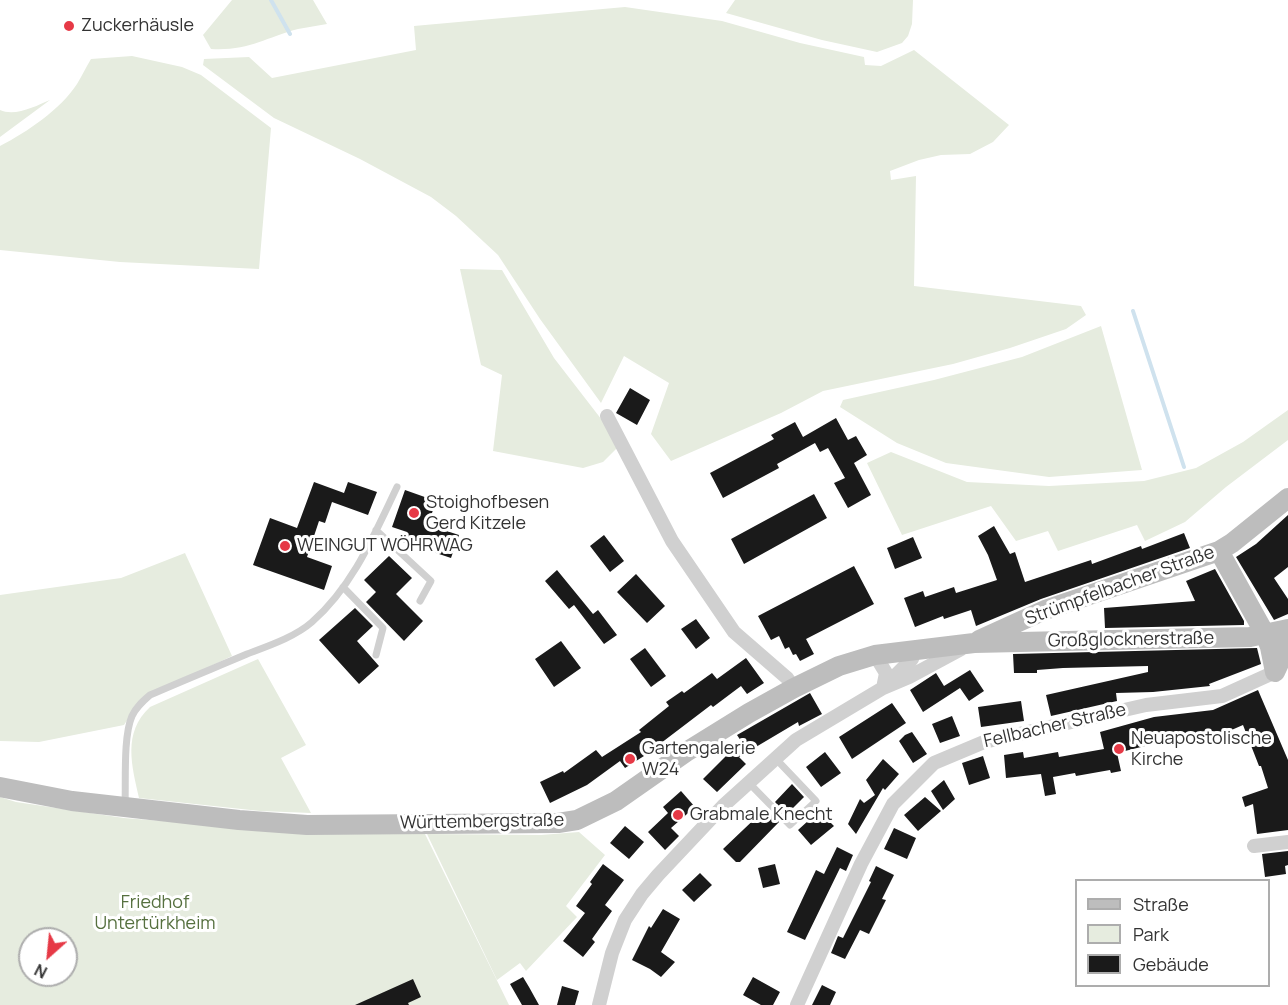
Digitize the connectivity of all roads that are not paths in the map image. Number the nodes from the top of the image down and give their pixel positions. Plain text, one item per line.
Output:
1 (607, 416) dead end
2 (397, 487) dead end
3 (1288, 498) edge
4 (376, 530) junction
5 (1219, 551) junction
6 (343, 586) junction
7 (420, 601) dead end
8 (1045, 610) junction
9 (1288, 629) edge
10 (1264, 634) junction
11 (1044, 642) junction
12 (974, 643) junction
13 (1288, 644) edge
14 (915, 649) junction
15 (376, 655) dead end
16 (875, 655) junction
17 (1275, 672) junction
18 (794, 688) junction
19 (883, 688) junction
20 (776, 759) junction
21 (749, 783) junction
22 (0, 787) edge
23 (125, 807) junction
24 (1288, 842) edge
25 (1254, 846) dead end
26 (599, 1005) edge
27 (797, 1005) edge

1 - 18 street
2 - 4 lane
3 - 5 street, Strümpfelbacher Straße
4 - 6 lane
4 - 7 lane
5 - 8 street, Strümpfelbacher Straße
5 - 10 street
6 - 15 lane
6 - 23 lane
8 - 11 street
8 - 12 street, Strümpfelbacher Straße
9 - 10 street, Großglocknerstraße
10 - 11 street, Großglocknerstraße
10 - 17 street
11 - 12 street, Großglocknerstraße
12 - 14 street, Württembergstraße
12 - 19 street
13 - 17 street
14 - 16 street, Württembergstraße
14 - 19 street
16 - 18 street, Württembergstraße
16 - 19 street
17 - 27 street, Fellbacher Straße
18 - 23 street, Württembergstraße
19 - 20 street
20 - 21 street
20 - 21 lane
21 - 26 street
22 - 23 street, Württembergstraße
24 - 25 street

